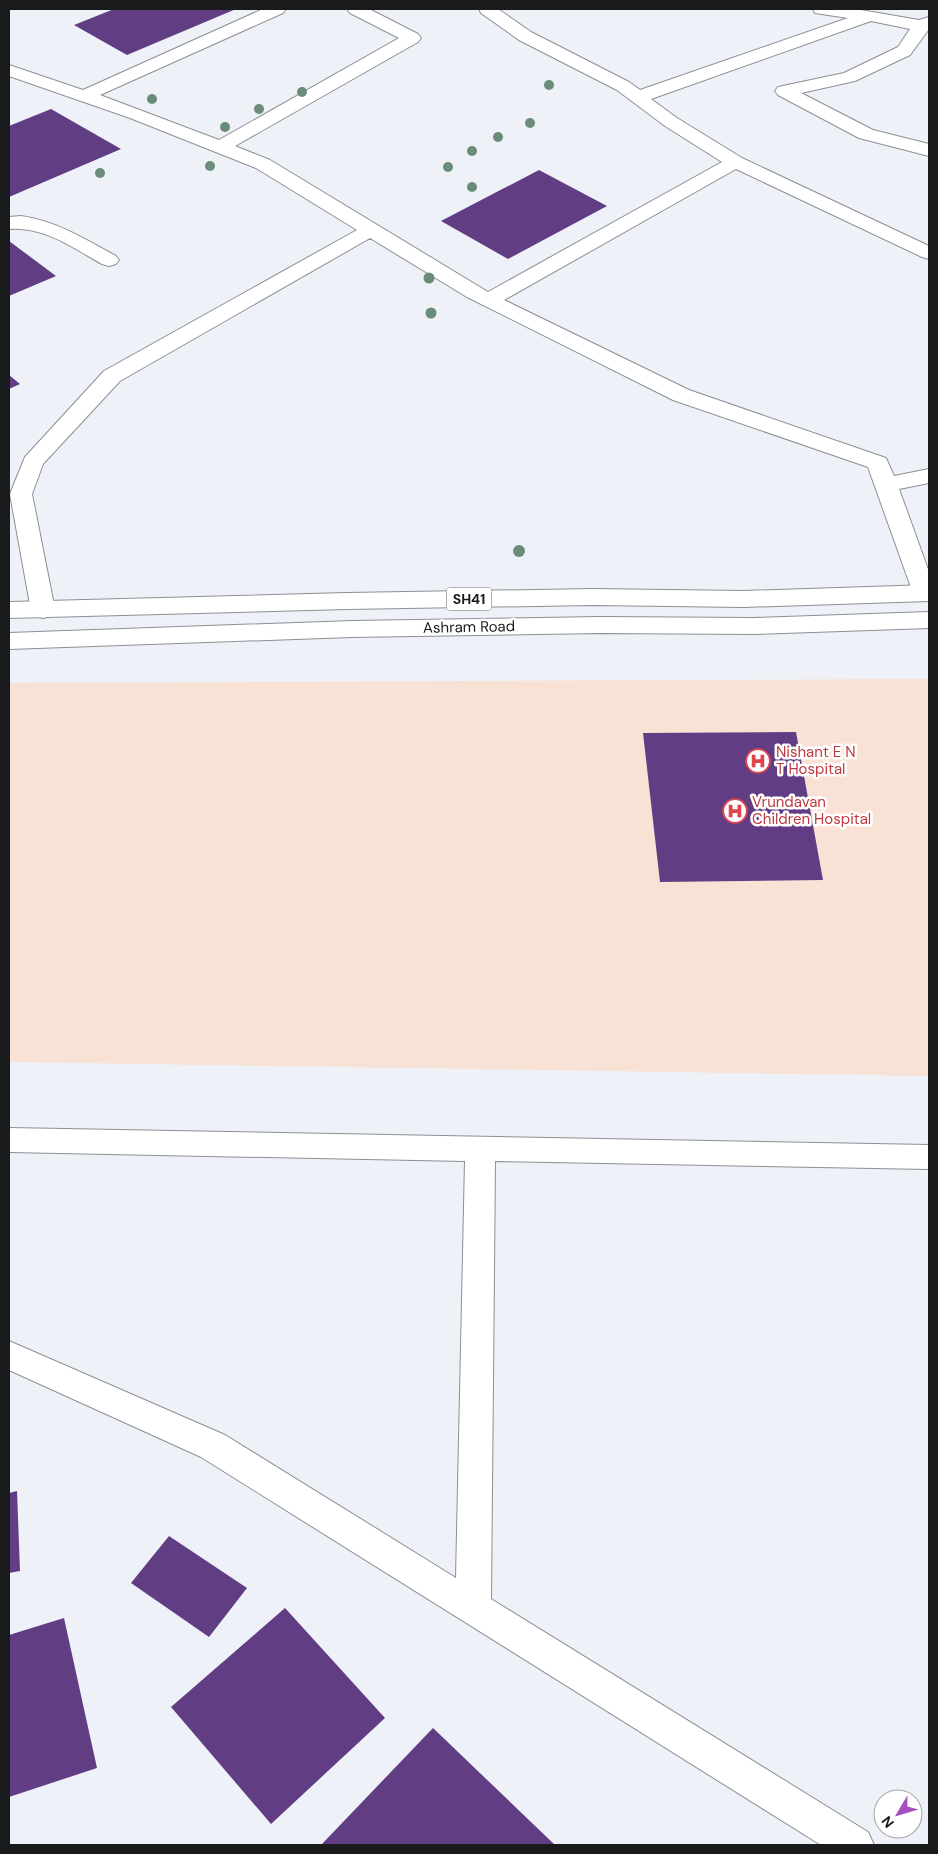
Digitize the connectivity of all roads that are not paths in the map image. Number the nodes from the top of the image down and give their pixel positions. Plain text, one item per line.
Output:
1 (277, 9) edge
2 (356, 9) edge
3 (487, 9) edge
4 (821, 9) edge
5 (870, 16) junction
6 (925, 24) edge
7 (9, 70) edge
8 (84, 96) junction
9 (639, 98) junction
10 (220, 147) junction
11 (929, 150) edge
12 (735, 162) junction
13 (9, 223) edge
14 (370, 230) junction
15 (929, 253) edge
16 (109, 260) dead end
17 (488, 300) junction
18 (929, 476) edge
19 (886, 485) junction
20 (927, 593) edge
21 (9, 610) edge
22 (43, 610) junction
23 (929, 620) edge
24 (9, 641) edge
25 (9, 1140) edge
26 (480, 1149) junction
27 (929, 1157) edge
28 (9, 1355) edge
29 (472, 1608) junction
30 (855, 1845) edge

1 - 8 street
2 - 10 street
3 - 9 street
4 - 5 street
5 - 6 street
5 - 9 street
6 - 11 street
7 - 8 street
8 - 10 street
9 - 12 street
10 - 14 street
12 - 15 street
12 - 17 street
13 - 16 street
14 - 17 street
14 - 22 street
17 - 19 street
18 - 19 street
19 - 20 street
20 - 22 street, Ashram Road / SH41
21 - 22 street, Ashram Road / SH41
23 - 24 street, Ashram Road
25 - 26 street
26 - 27 street
26 - 29 street
28 - 29 street
29 - 30 street

